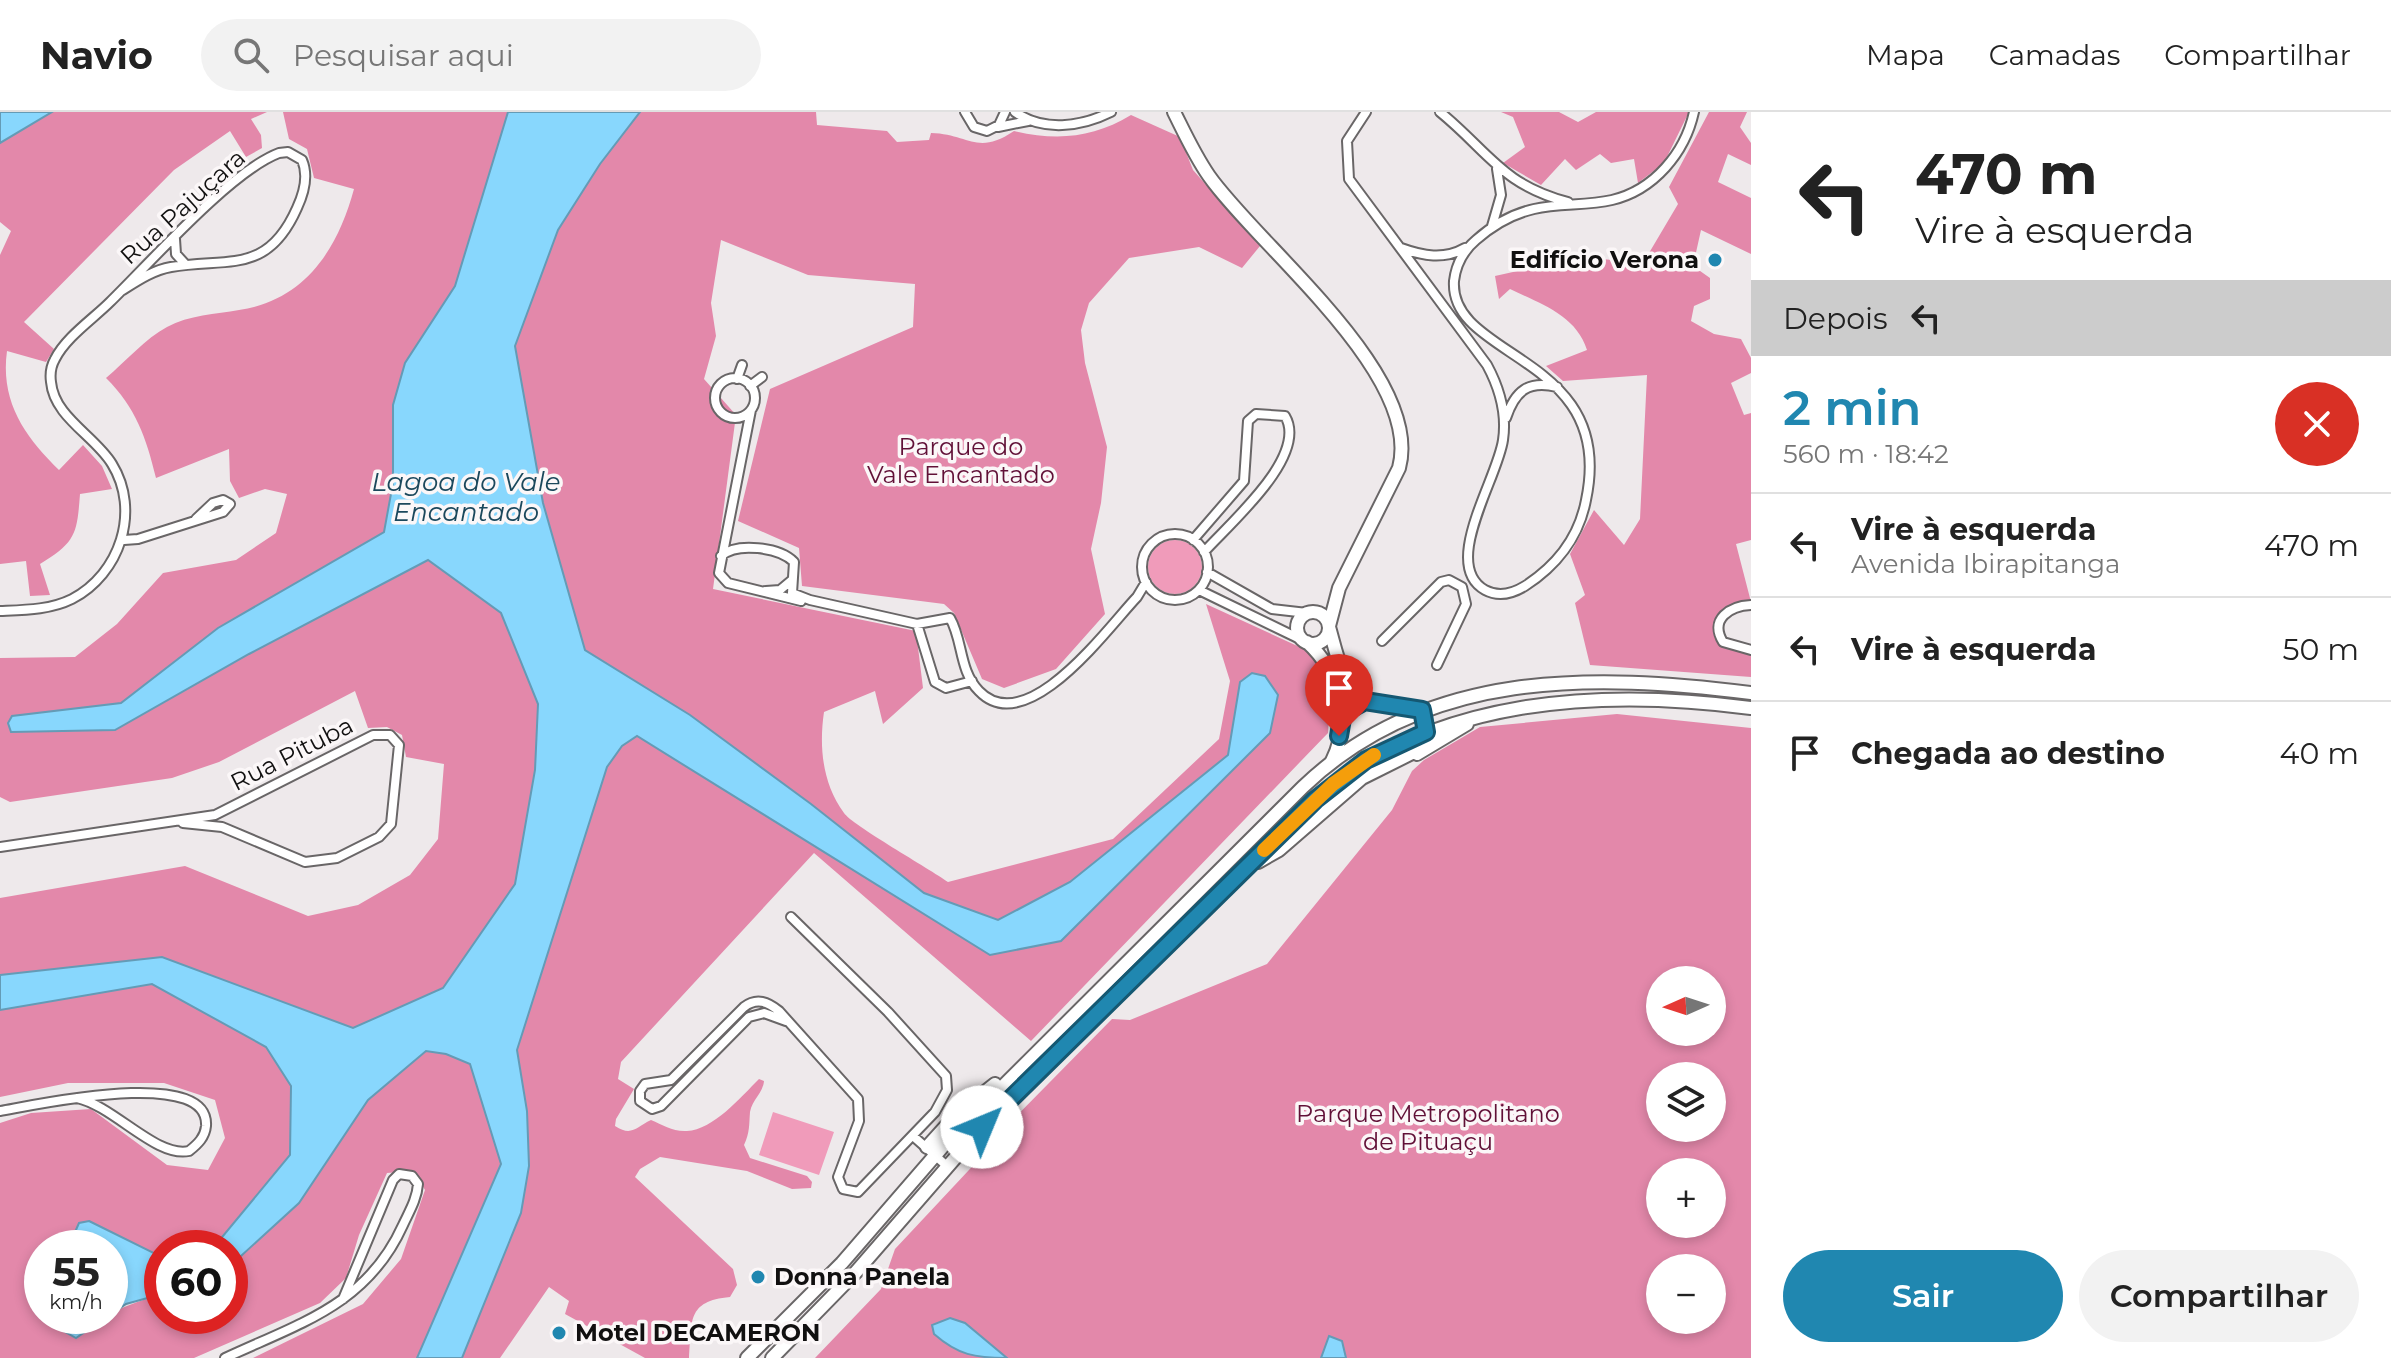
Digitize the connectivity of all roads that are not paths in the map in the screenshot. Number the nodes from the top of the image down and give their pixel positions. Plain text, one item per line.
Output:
1 (965, 112) edge
2 (1005, 112) edge
3 (1015, 112) edge
4 (1111, 112) edge
5 (1174, 112) edge
6 (1366, 112) edge
7 (1694, 112) edge
8 (1444, 114) edge
9 (1029, 121) junction
10 (994, 129) junction
11 (1497, 168) junction
12 (1574, 203) junction
13 (1491, 227) junction
14 (175, 239) junction
15 (1468, 247) junction
16 (1401, 248) junction
17 (186, 265) junction
18 (121, 291) junction
19 (742, 365) dead end
20 (762, 377) dead end
21 (737, 379) junction
22 (750, 386) junction
23 (1558, 387) junction
24 (751, 410) junction
25 (1505, 423) junction
26 (196, 519) dead end
27 (727, 524) junction
28 (124, 540) junction
29 (1193, 540) junction
30 (747, 548) junction
31 (1204, 552) junction
32 (721, 556) junction
33 (1207, 572) junction
34 (1471, 579) junction
35 (792, 580) junction
36 (1146, 582) junction
37 (1462, 587) junction
38 (1339, 588) junction
39 (1199, 590) junction
40 (765, 592) junction
41 (1137, 597) junction
42 (1162, 598) junction
43 (810, 600) junction
44 (1751, 605) edge
45 (0, 611) edge
46 (1308, 613) junction
47 (917, 624) junction
48 (1329, 626) junction
49 (1382, 641) dead end
50 (1306, 642) junction
51 (1751, 650) edge
52 (1437, 665) dead end
53 (972, 681) junction
54 (1751, 693) edge
55 (1365, 701) junction
56 (1751, 708) edge
57 (1422, 710) junction
58 (1343, 713) junction
59 (1479, 717) junction
60 (1426, 732) junction
61 (1407, 758) junction
62 (1332, 761) junction
63 (226, 811) junction
64 (183, 823) junction
65 (229, 829) junction
66 (0, 847) edge
67 (1248, 866) junction
68 (791, 917) dead end
69 (786, 1021) junction
70 (1029, 1058) junction
71 (77, 1098) junction
72 (0, 1111) edge
73 (925, 1123) junction
74 (937, 1135) junction
75 (913, 1136) junction
76 (931, 1151) junction
77 (947, 1166) junction
78 (343, 1299) junction
79 (225, 1358) edge
80 (747, 1358) edge
81 (772, 1358) edge

1 - 10 street
2 - 10 street
3 - 9 street
4 - 9 street
5 - 38 main road
6 - 16 street
7 - 12 street
8 - 11 street
9 - 10 street
11 - 12 street
11 - 13 street
12 - 13 street
13 - 15 street
14 - 17 street
14 - 17 street, Rua Pajuçara
14 - 18 street, Rua Pajuçara
15 - 16 street
15 - 23 street
16 - 25 street
17 - 18 street, Rua Pajuçara
18 - 28 street, Rua Pajuçara
19 - 21 street
20 - 22 street
21 - 22 street
21 - 24 street
22 - 24 street
23 - 25 street
23 - 34 street
24 - 27 street
25 - 34 street
26 - 28 street
27 - 30 street
27 - 32 street
28 - 45 street
29 - 31 street
29 - 31 street
29 - 36 street
30 - 32 street
30 - 35 street
31 - 33 street
32 - 40 street
33 - 39 street
33 - 46 street
34 - 37 street
35 - 40 street
35 - 43 street
36 - 41 street
36 - 42 street
37 - 49 street
37 - 52 street
38 - 46 main road
38 - 48 main road
39 - 42 street
39 - 50 street
40 - 43 street
41 - 42 street
41 - 53 street
43 - 47 street
44 - 51 street
46 - 48 main road
46 - 50 main road
47 - 53 street
47 - 53 street
48 - 50 main road
48 - 55 main road
50 - 58 main road
54 - 57 main road
55 - 57 main road
55 - 58 main road
56 - 59 main road
57 - 60 main road
57 - 62 main road
58 - 62 main road
59 - 60 main road
59 - 61 main road
60 - 61 main road
60 - 67 main road
61 - 67 main road
62 - 70 main road
63 - 64 street, Rua Pituba
63 - 65 street
63 - 65 street, Rua Pituba
64 - 65 street, Rua Pituba
64 - 66 street, Rua Pituba
67 - 77 main road
68 - 73 street
69 - 69 street
69 - 75 street
70 - 74 main road
70 - 76 main road
71 - 71 street
71 - 72 street
73 - 74 street
73 - 75 street
74 - 76 main road
75 - 76 street
76 - 77 street
76 - 80 main road
77 - 81 main road
78 - 78 street
78 - 79 street

